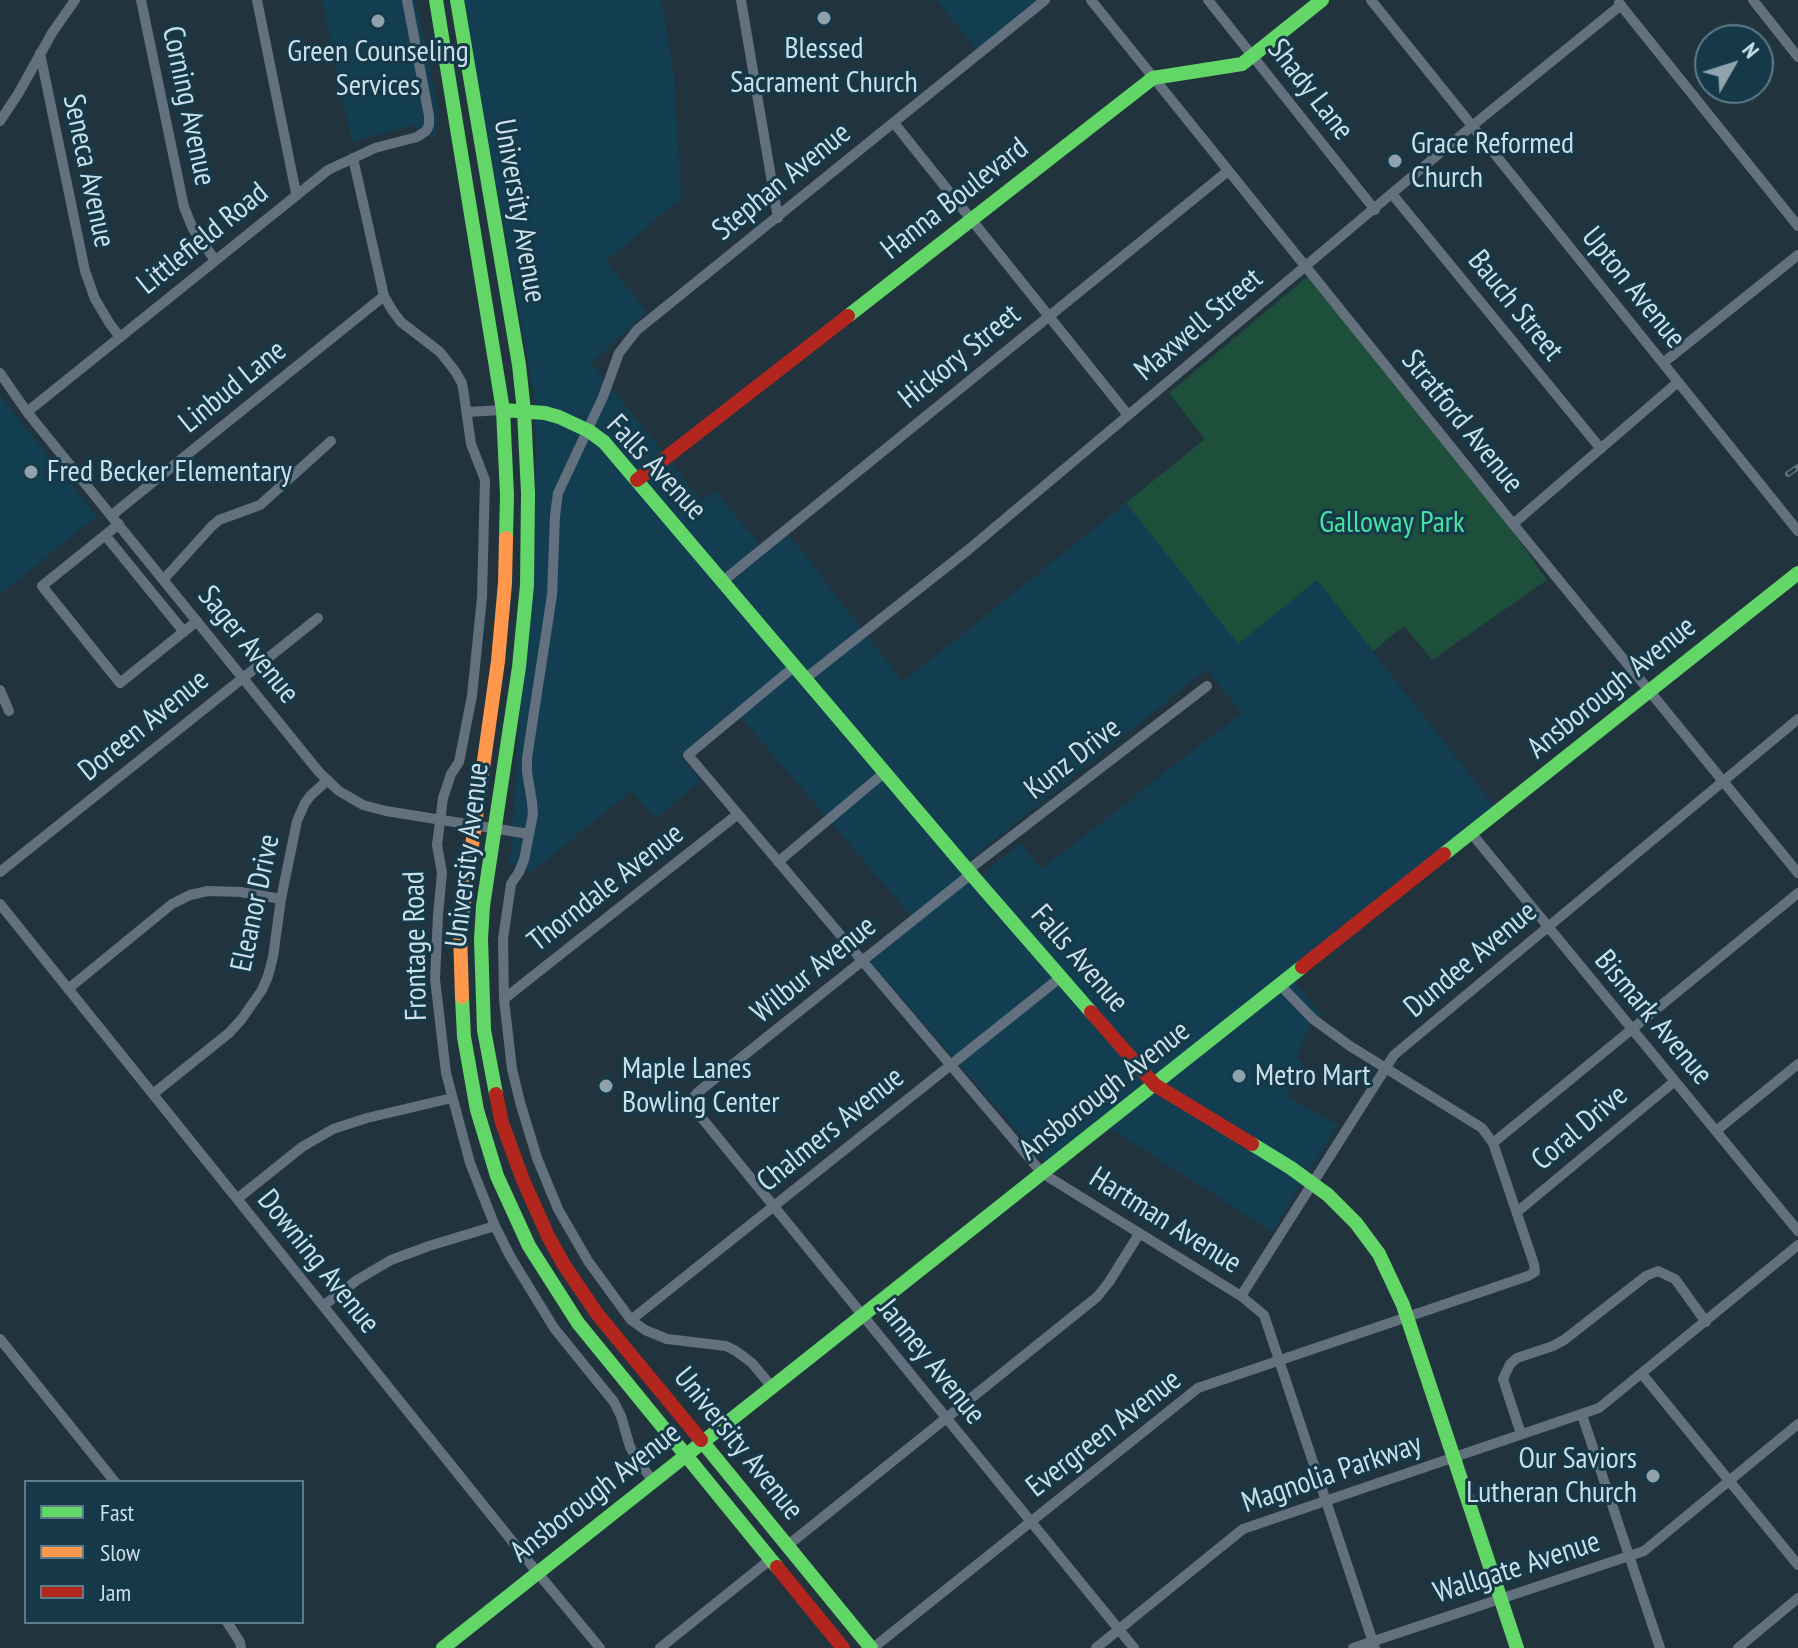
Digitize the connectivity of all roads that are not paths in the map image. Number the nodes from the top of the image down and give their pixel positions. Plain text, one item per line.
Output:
1 (75, 0) edge
2 (141, 0) edge
3 (257, 0) edge
4 (407, 0) edge
5 (436, 0) edge
6 (457, 0) edge
7 (752, 0) edge
8 (1045, 0) edge
9 (1091, 0) edge
10 (1208, 0) edge
11 (1322, 0) edge
12 (1371, 0) edge
13 (1753, 0) edge
14 (1619, 3) edge
15 (742, 4) edge
16 (40, 53) junction
17 (1252, 56) junction
18 (1798, 57) edge
19 (1153, 78) junction
20 (0, 121) edge
21 (894, 123) junction
22 (1472, 126) junction
23 (353, 158) junction
24 (1228, 171) junction
25 (296, 193) junction
26 (1392, 194) junction
27 (1375, 210) junction
28 (778, 218) junction
29 (971, 219) junction
30 (1798, 226) edge
31 (1798, 255) edge
32 (215, 260) junction
33 (1306, 267) junction
34 (384, 296) junction
35 (1049, 316) junction
36 (120, 337) junction
37 (1663, 363) junction
38 (0, 373) edge
39 (1678, 382) junction
40 (503, 410) junction
41 (524, 411) junction
42 (27, 412) junction
43 (467, 412) junction
44 (1128, 415) junction
45 (589, 431) junction
46 (331, 441) dead end
47 (1601, 449) junction
48 (637, 480) junction
49 (115, 520) junction
50 (1513, 524) junction
51 (1798, 531) edge
52 (105, 535) junction
53 (1798, 573) edge
54 (164, 579) junction
55 (723, 581) junction
56 (318, 618) dead end
57 (197, 621) junction
58 (184, 632) junction
59 (795, 666) junction
60 (244, 678) junction
61 (806, 678) junction
62 (1207, 686) dead end
63 (0, 690) edge
64 (1650, 691) junction
65 (9, 711) dead end
66 (1798, 719) edge
67 (885, 772) junction
68 (328, 780) junction
69 (1723, 781) junction
70 (738, 814) junction
71 (439, 819) junction
72 (476, 827) junction
73 (494, 829) junction
74 (529, 834) junction
75 (1472, 834) junction
76 (778, 862) junction
77 (0, 872) edge
78 (970, 872) junction
79 (1798, 873) edge
80 (1798, 893) edge
81 (281, 899) junction
82 (0, 904) edge
83 (1547, 927) junction
84 (863, 962) junction
85 (1061, 977) junction
86 (1280, 985) junction
87 (68, 989) junction
88 (504, 999) junction
89 (1632, 1029) junction
90 (1798, 1064) edge
91 (950, 1065) junction
92 (1385, 1067) junction
93 (1675, 1081) junction
94 (1155, 1085) junction
95 (153, 1094) junction
96 (452, 1098) junction
97 (692, 1106) joint
98 (1716, 1131) junction
99 (1493, 1143) junction
100 (1042, 1173) junction
101 (1313, 1183) junction
102 (237, 1199) junction
103 (773, 1207) junction
104 (1517, 1212) junction
105 (495, 1226) junction
106 (1798, 1231) edge
107 (1139, 1234) junction
108 (1798, 1245) edge
109 (1241, 1296) junction
110 (323, 1306) junction
111 (862, 1316) junction
112 (1408, 1318) junction
113 (631, 1320) junction
114 (1706, 1322) junction
115 (0, 1339) edge
116 (1279, 1361) junction
117 (1642, 1374) junction
118 (772, 1387) junction
119 (1582, 1415) junction
120 (946, 1418) junction
121 (1798, 1424) edge
122 (1521, 1434) junction
123 (703, 1442) junction
124 (686, 1455) junction
125 (1454, 1457) junction
126 (113, 1480) edge
127 (1729, 1480) junction
128 (653, 1481) junction
129 (1326, 1501) junction
130 (1031, 1522) junction
131 (787, 1546) junction
132 (1629, 1556) junction
133 (771, 1559) junction
134 (1798, 1565) edge
135 (537, 1572) junction
136 (1501, 1598) junction
137 (1798, 1598) edge
138 (229, 1624) edge
139 (1119, 1629) junction
140 (1374, 1645) edge
141 (241, 1648) edge
142 (443, 1648) edge
143 (600, 1648) edge
144 (660, 1648) edge
145 (843, 1648) edge
146 (872, 1648) edge
147 (1096, 1648) edge
148 (1134, 1648) edge
149 (1353, 1648) edge
150 (1517, 1648) edge
151 (1660, 1648) edge
152 (1738, 1648) edge

1 - 16 street
2 - 32 street, Corning Avenue
3 - 25 street
4 - 23 street, Littlefield Road
5 - 40 main road, University Avenue
6 - 41 main road, University Avenue
7 - 15 street
8 - 21 street, Stephan Avenue
9 - 19 street, Stratford Avenue
10 - 17 street, Shady Lane
11 - 17 main road, Hanna Boulevard
12 - 22 street, Upton Avenue
13 - 18 street
14 - 22 street, Maxwell Street
14 - 30 street
15 - 28 street
16 - 20 street
16 - 36 street, Seneca Avenue
17 - 19 main road, Hanna Boulevard
17 - 27 street, Shady Lane
19 - 24 street, Stratford Avenue
19 - 29 main road, Hanna Boulevard
21 - 28 street, Stephan Avenue
21 - 29 street
22 - 26 street, Maxwell Street
22 - 37 street, Upton Avenue
23 - 25 street, Littlefield Road
23 - 34 street
24 - 33 street, Stratford Avenue
24 - 35 street, Hickory Street
25 - 32 street, Littlefield Road
26 - 27 street, Maxwell Street
26 - 47 street, Bauch Street
27 - 33 street, Maxwell Street
28 - 45 street, Stephan Avenue
29 - 35 street
29 - 48 main road, Hanna Boulevard
31 - 37 street
32 - 36 street, Littlefield Road
33 - 44 street, Maxwell Street
33 - 50 street, Stratford Avenue
34 - 43 street, Frontage Road
34 - 49 street, Linbud Lane
35 - 44 street
35 - 55 street, Hickory Street
36 - 42 street, Littlefield Road
37 - 39 street, Upton Avenue
38 - 42 street, Sager Avenue
39 - 47 street
39 - 51 street, Upton Avenue
40 - 41 main road, Falls Avenue
40 - 43 street, Falls Avenue
40 - 72 main road, University Avenue
41 - 45 main road, Falls Avenue
41 - 73 main road, University Avenue
42 - 49 street, Sager Avenue
43 - 71 street, Frontage Road
44 - 61 street, Maxwell Street
45 - 48 main road, Falls Avenue
45 - 74 street
46 - 54 street
47 - 50 street
48 - 55 main road, Falls Avenue
49 - 52 street, Linbud Lane
49 - 54 street, Sager Avenue
50 - 64 street, Stratford Avenue
52 - 58 street
52 - 58 street, Linbud Lane
53 - 64 main road, Ansborough Avenue
54 - 57 street, Sager Avenue
55 - 59 main road, Falls Avenue
56 - 60 street, Doreen Avenue
57 - 58 street
57 - 60 street, Sager Avenue
59 - 61 main road, Falls Avenue
59 - 70 street, Hartman Avenue
60 - 68 street, Sager Avenue
60 - 77 street, Doreen Avenue
61 - 67 main road, Falls Avenue
62 - 78 street, Kunz Drive
63 - 65 street
64 - 69 street, Stratford Avenue
64 - 75 main road, Ansborough Avenue
66 - 69 street, Dundee Avenue
67 - 76 street
67 - 78 main road, Falls Avenue
68 - 71 street, Sager Avenue
68 - 81 street, Eleanor Drive
69 - 79 street, Stratford Avenue
69 - 83 street, Dundee Avenue
70 - 76 street, Hartman Avenue
70 - 88 street, Thorndale Avenue
71 - 72 street, Sager Avenue
71 - 96 street, Frontage Road
72 - 73 street, Sager Avenue
72 - 124 main road, University Avenue
73 - 74 street, Sager Avenue
73 - 123 main road, University Avenue
74 - 88 street
75 - 83 street, Bismark Avenue
75 - 86 main road, Ansborough Avenue
76 - 84 street, Hartman Avenue
78 - 84 street, Wilbur Avenue
78 - 85 main road, Falls Avenue
80 - 89 street
81 - 87 street
81 - 95 street, Eleanor Drive
82 - 87 street, Downing Avenue
83 - 89 street, Bismark Avenue
83 - 92 street, Dundee Avenue
84 - 91 street, Hartman Avenue
84 - 97 street, Wilbur Avenue
85 - 91 street, Chalmers Avenue
85 - 94 main road, Falls Avenue
86 - 92 street
86 - 94 main road, Ansborough Avenue
87 - 95 street, Downing Avenue
88 - 113 street
89 - 93 street, Bismark Avenue
89 - 99 street
90 - 98 street
91 - 100 street, Hartman Avenue
91 - 103 street, Chalmers Avenue
92 - 99 street
92 - 101 street, Dundee Avenue
93 - 98 street, Bismark Avenue
93 - 104 street, Coral Drive
94 - 100 main road, Ansborough Avenue
94 - 101 main road, Falls Avenue
95 - 102 street, Downing Avenue
96 - 102 street
96 - 105 street, Frontage Road
97 - 103 street, Janney Avenue
98 - 106 street, Bismark Avenue
99 - 104 street
100 - 107 street, Hartman Avenue
100 - 111 main road, Ansborough Avenue
101 - 109 street, Dundee Avenue
101 - 112 main road, Falls Avenue
102 - 110 street, Downing Avenue
103 - 111 street, Janney Avenue
103 - 113 street, Chalmers Avenue
104 - 112 street, Evergreen Avenue
105 - 110 street
105 - 128 street, Frontage Road
107 - 109 street, Hartman Avenue
107 - 120 street
108 - 114 street, Magnolia Parkway
109 - 116 street, Hartman Avenue
110 - 135 street, Downing Avenue
111 - 118 main road, Ansborough Avenue
111 - 120 street, Janney Avenue
112 - 116 street, Evergreen Avenue
112 - 125 main road, Falls Avenue
113 - 118 street
114 - 117 street, Magnolia Parkway
114 - 122 street
115 - 126 street
116 - 129 street, Hartman Avenue
116 - 130 street, Evergreen Avenue
117 - 119 street, Magnolia Parkway
117 - 127 street
118 - 123 main road, Ansborough Avenue
119 - 122 street, Magnolia Parkway
119 - 132 street
120 - 130 street, Janney Avenue
120 - 131 street
121 - 127 street, Wallgate Avenue
122 - 125 street, Magnolia Parkway
123 - 124 main road, Ansborough Avenue
123 - 131 main road, University Avenue
124 - 128 main road, Ansborough Avenue
124 - 133 main road, University Avenue
125 - 129 street, Magnolia Parkway
125 - 136 main road, Falls Avenue
127 - 132 street, Wallgate Avenue
127 - 134 street
128 - 135 main road, Ansborough Avenue
129 - 139 street, Magnolia Parkway
129 - 140 street, Hartman Avenue
130 - 139 street, Janney Avenue
130 - 146 street, Evergreen Avenue
131 - 146 main road, University Avenue
132 - 136 street, Wallgate Avenue
132 - 151 street
133 - 144 street
133 - 145 main road, University Avenue
135 - 142 main road, Ansborough Avenue
135 - 143 street, Downing Avenue
136 - 140 street, Wallgate Avenue
136 - 150 main road, Falls Avenue
137 - 152 street
138 - 141 street
139 - 147 street, Magnolia Parkway
139 - 148 street, Janney Avenue
140 - 149 street, Wallgate Avenue

